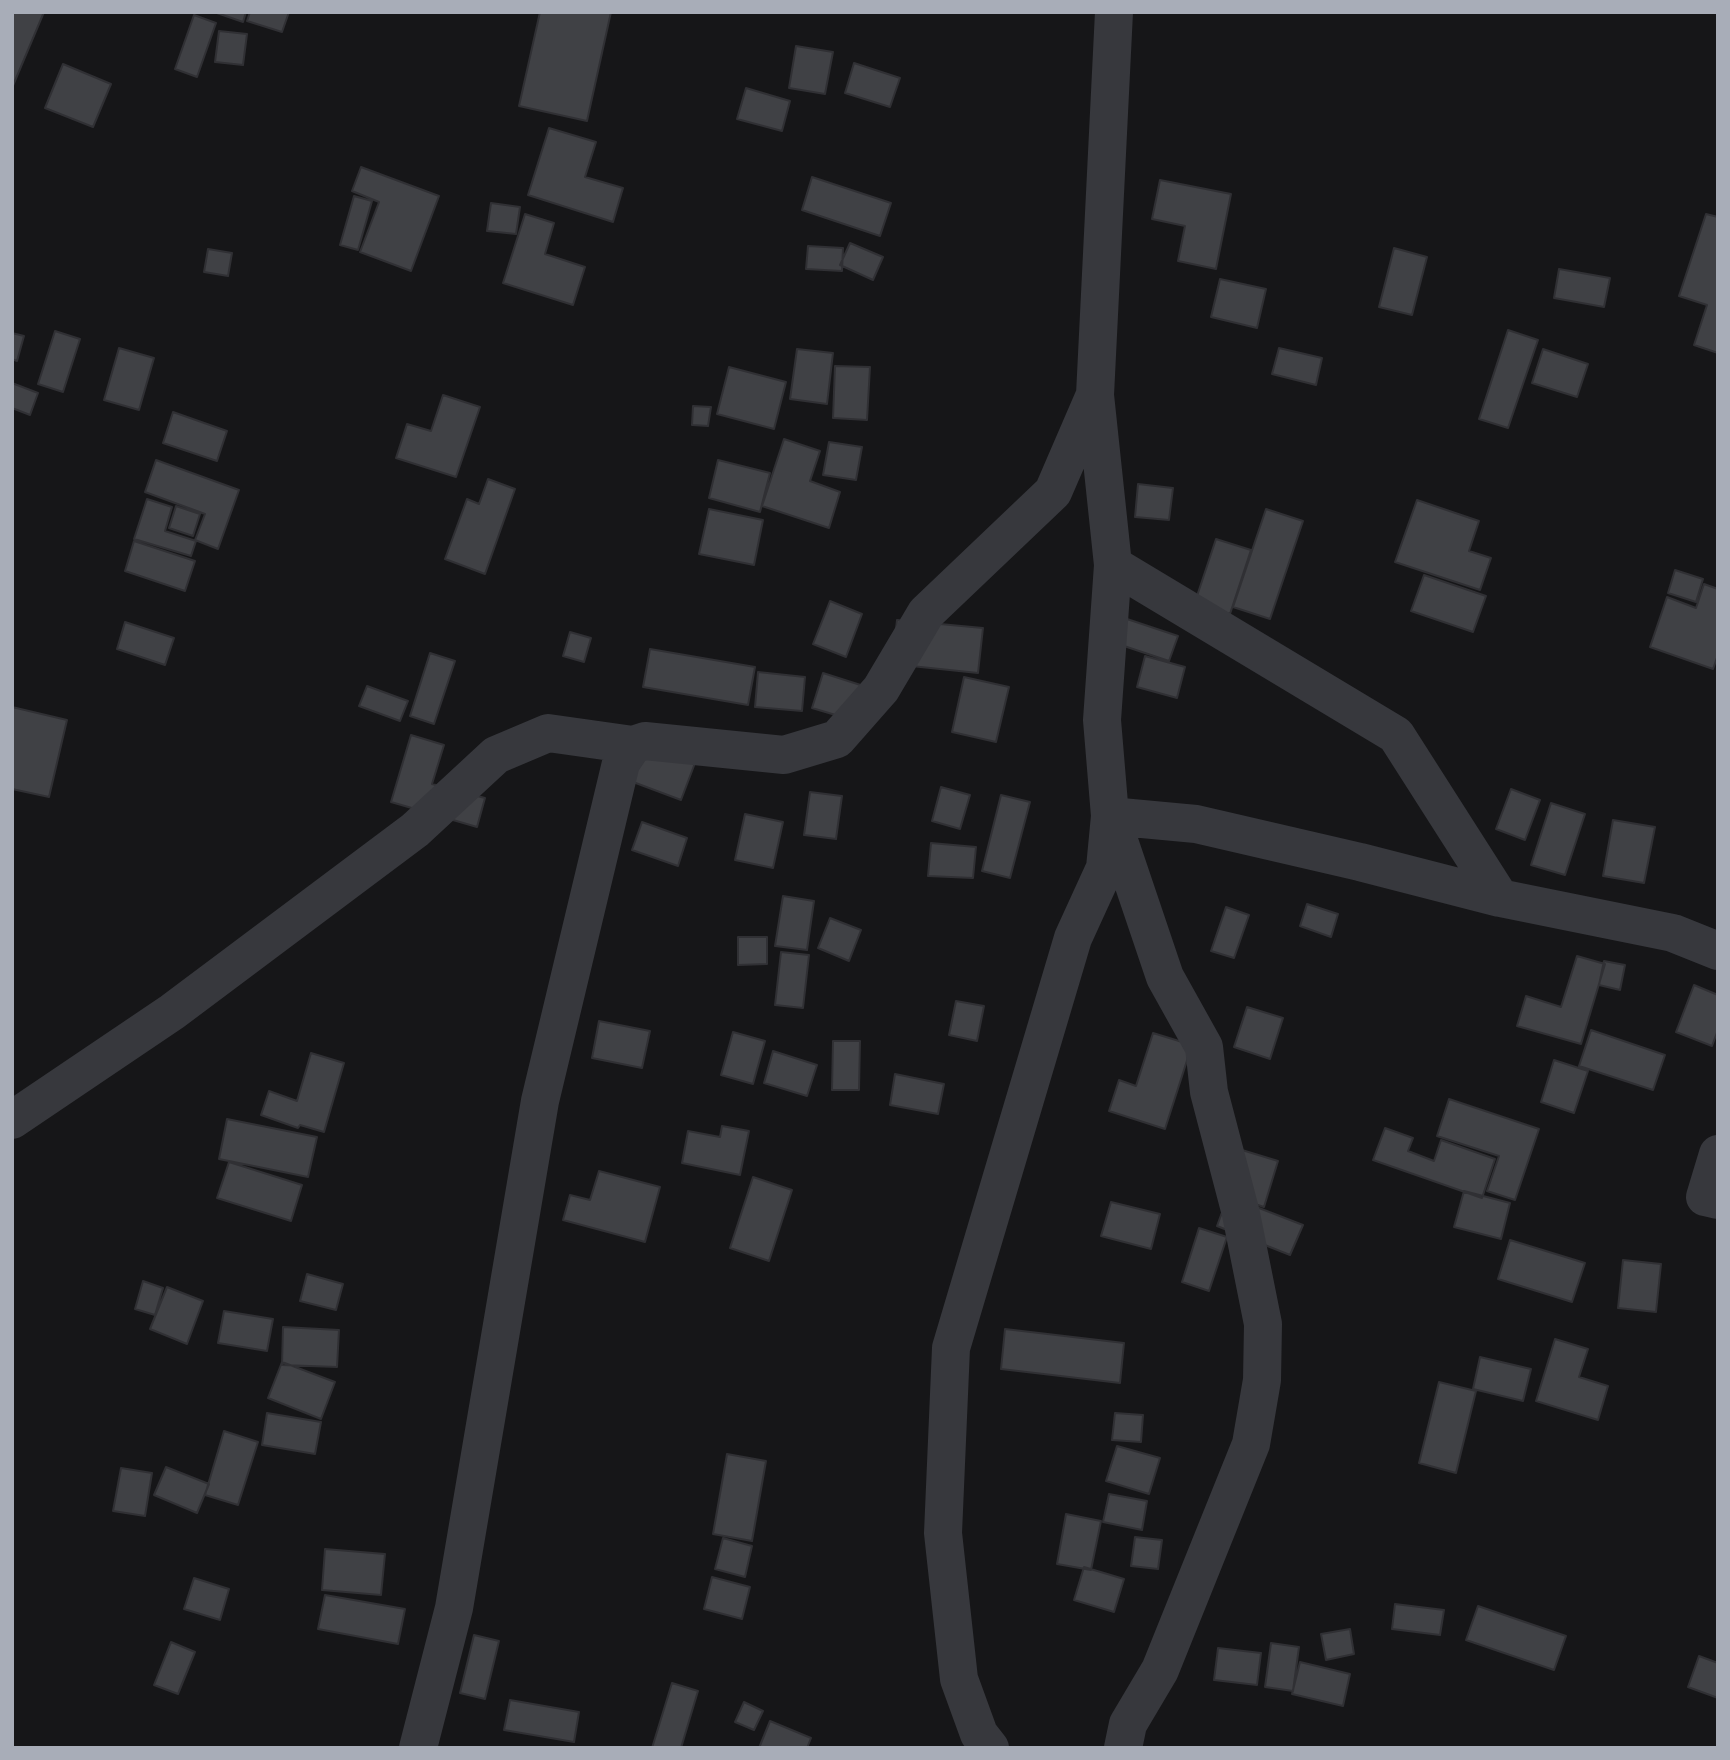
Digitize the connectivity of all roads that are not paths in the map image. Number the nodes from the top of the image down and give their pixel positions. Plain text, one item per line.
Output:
1 (1114, 12) edge
2 (1095, 395) junction
3 (1113, 565) junction
4 (633, 746) junction
5 (1110, 816) junction
6 (1500, 898) junction
7 (1718, 951) edge
8 (12, 1120) edge
9 (1718, 1154) edge
10 (1718, 1200) edge
11 (418, 1748) edge
12 (990, 1748) edge
13 (1123, 1748) edge

1 - 2 street
2 - 3 street
2 - 4 street
3 - 5 street
3 - 6 street
4 - 8 street
4 - 11 street
5 - 6 street
5 - 12 street
5 - 13 street
6 - 7 street
9 - 10 street

